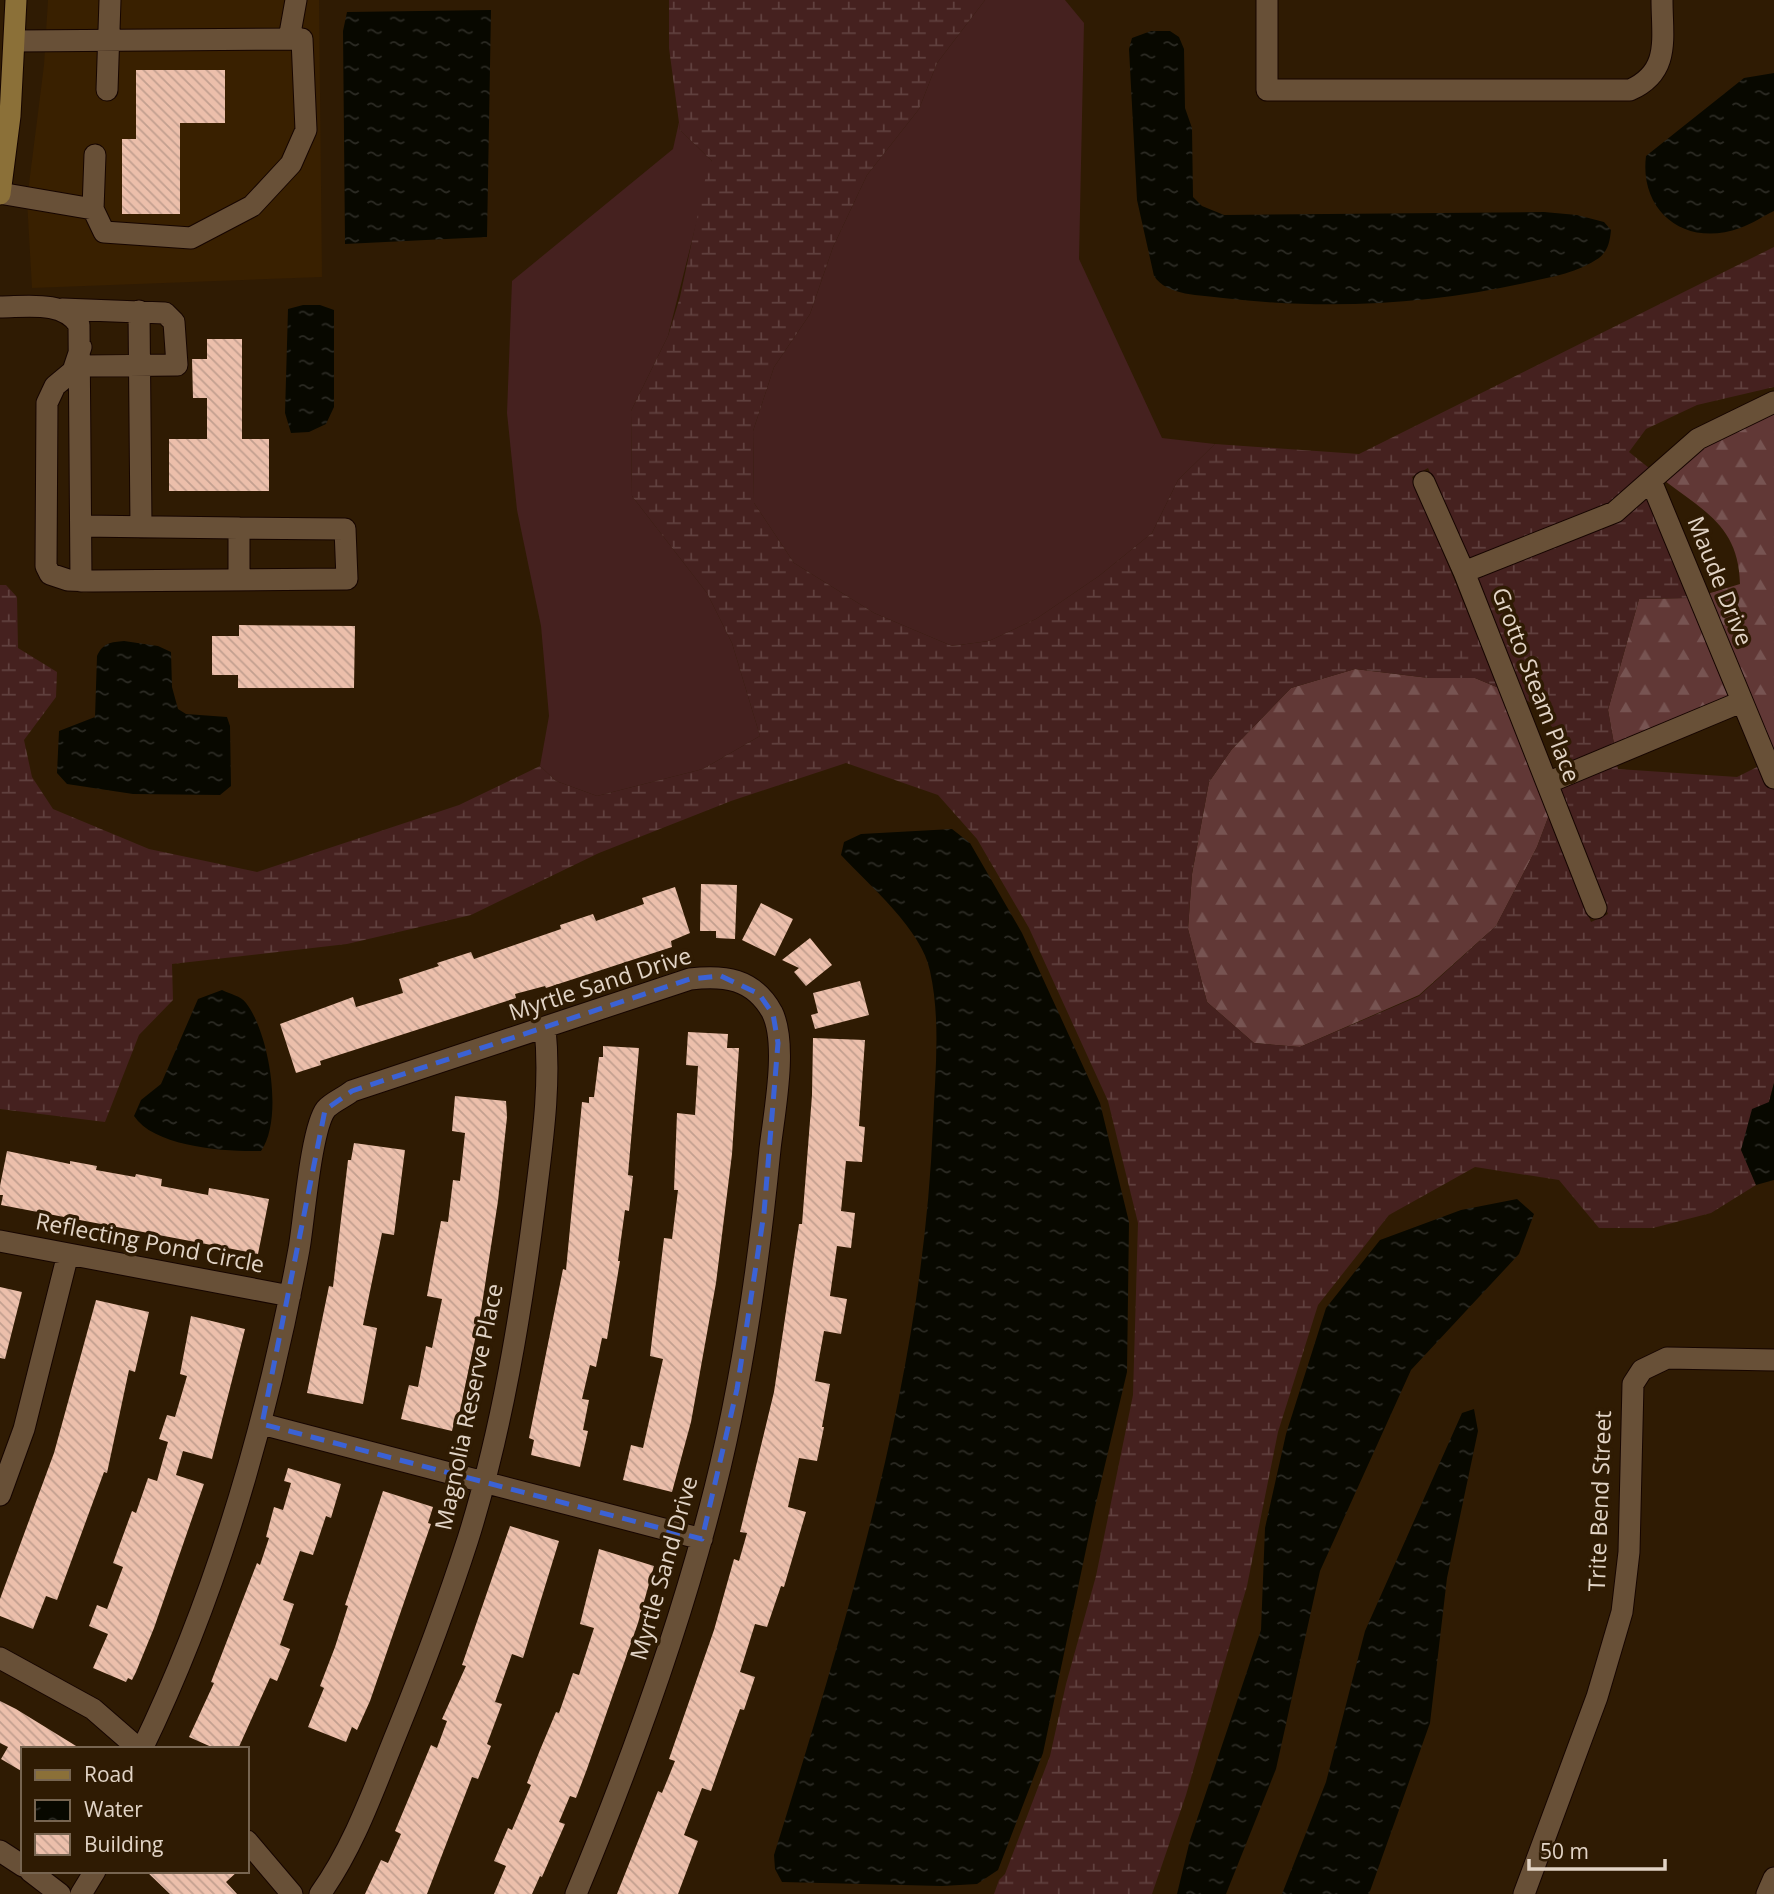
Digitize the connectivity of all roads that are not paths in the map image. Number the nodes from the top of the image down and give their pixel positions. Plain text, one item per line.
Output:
1 (16, 0) edge
2 (110, 0) edge
3 (296, 0) edge
4 (1266, 0) edge
5 (1662, 0) edge
6 (289, 39) junction
7 (15, 41) junction
8 (110, 42) junction
9 (107, 90) dead end
10 (95, 155) dead end
11 (0, 193) edge
12 (93, 209) junction
13 (0, 307) edge
14 (62, 309) junction
15 (139, 311) junction
16 (81, 356) junction
17 (140, 366) junction
18 (1774, 402) edge
19 (1651, 481) junction
20 (1424, 482) dead end
21 (81, 526) junction
22 (141, 527) junction
23 (239, 528) junction
24 (1464, 572) junction
25 (239, 579) junction
26 (81, 581) junction
27 (1741, 702) junction
28 (1774, 778) edge
29 (1547, 783) junction
30 (1595, 908) dead end
31 (545, 1028) junction
32 (0, 1241) edge
33 (68, 1254) junction
34 (290, 1296) junction
35 (1774, 1360) edge
36 (262, 1424) junction
37 (483, 1480) junction
38 (0, 1495) edge
39 (702, 1539) junction
40 (0, 1658) edge
41 (138, 1747) edge
42 (141, 1747) edge
43 (248, 1842) edge
44 (0, 1851) edge
45 (21, 1865) edge
46 (33, 1873) edge
47 (94, 1873) edge
48 (1774, 1878) edge
49 (53, 1886) edge
50 (81, 1894) edge
51 (292, 1894) edge
52 (320, 1894) edge
53 (576, 1894) edge
54 (1525, 1894) edge
55 (1767, 1894) edge

1 - 7 main road
2 - 8 street
3 - 6 street
4 - 5 street
6 - 8 street
6 - 12 street
7 - 8 street
7 - 11 main road
8 - 9 street
10 - 12 street
11 - 12 street
13 - 14 street
14 - 15 street
14 - 16 street
15 - 17 street
15 - 17 street
16 - 17 street
16 - 21 street
16 - 26 street
17 - 22 street
18 - 19 street
19 - 24 street
19 - 27 street, Maude Drive
20 - 24 street, Grotto Steam Place
21 - 22 street
21 - 26 street
22 - 23 street
23 - 25 street
23 - 25 street
24 - 29 street, Grotto Steam Place
25 - 26 street
27 - 28 street, Maude Drive
27 - 29 street
29 - 30 street, Grotto Steam Place
31 - 34 street, Myrtle Sand Drive
31 - 37 street, Magnolia Reserve Place
31 - 39 street, Myrtle Sand Drive
32 - 33 street, Reflecting Pond Circle
33 - 34 street, Reflecting Pond Circle
33 - 38 street
34 - 36 street, Myrtle Sand Drive
35 - 54 street, Trite Bend Street
36 - 37 street
36 - 42 street, Myrtle Sand Drive
37 - 39 street
37 - 52 street, Magnolia Reserve Place
39 - 53 street, Myrtle Sand Drive
40 - 41 street
43 - 51 street
44 - 45 street
46 - 49 street
47 - 50 street
48 - 55 street

